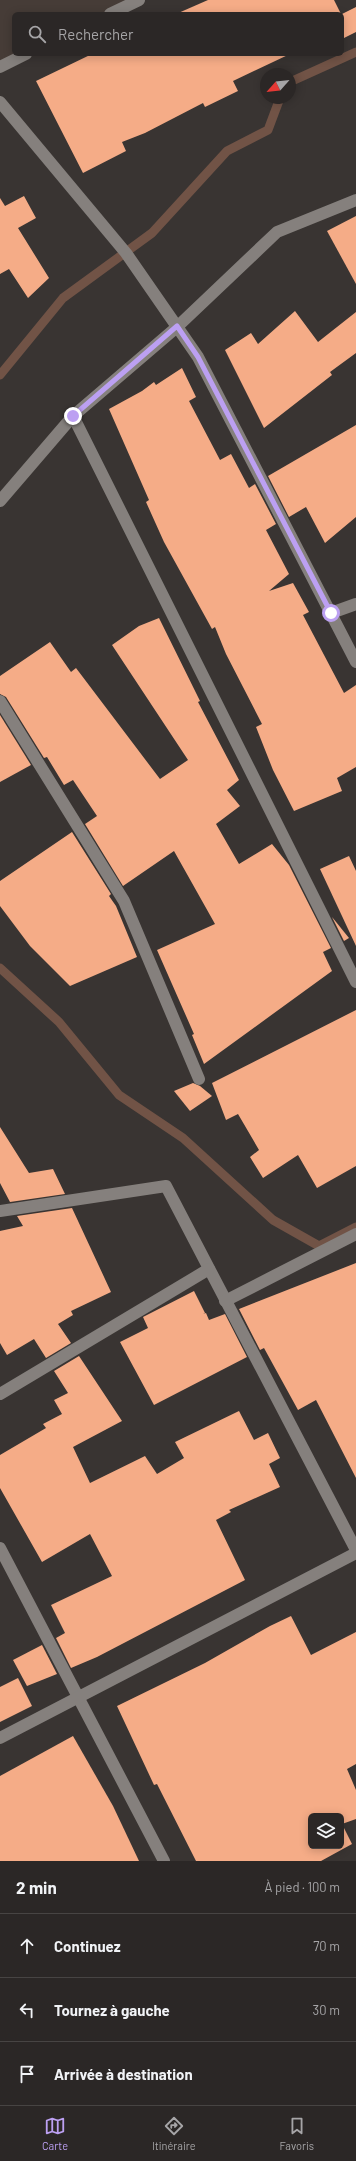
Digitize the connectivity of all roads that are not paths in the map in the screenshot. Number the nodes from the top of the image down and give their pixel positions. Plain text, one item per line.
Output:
1 (139, 0) edge
2 (114, 12) edge
3 (22, 56) edge
4 (0, 67) edge
5 (0, 102) edge
6 (356, 200) edge
7 (177, 326) junction
8 (73, 416) junction
9 (0, 501) edge
10 (356, 604) edge
11 (331, 613) junction
12 (356, 662) edge
13 (0, 702) edge
14 (356, 982) edge
15 (199, 1079) dead end
16 (0, 1212) edge
17 (356, 1234) edge
18 (209, 1269) junction
19 (226, 1300) junction
20 (0, 1394) edge
21 (0, 1548) edge
22 (356, 1552) edge
23 (78, 1698) junction
24 (0, 1738) edge
25 (164, 1861) edge

1 - 2 street
3 - 4 street
5 - 7 street
6 - 7 street
7 - 8 street
7 - 11 street
8 - 9 street
8 - 14 street
10 - 11 street
11 - 12 street
13 - 15 street
16 - 18 street
17 - 19 street
18 - 19 street
18 - 20 street
19 - 22 street
21 - 23 street
22 - 23 street
23 - 24 street
23 - 25 street

